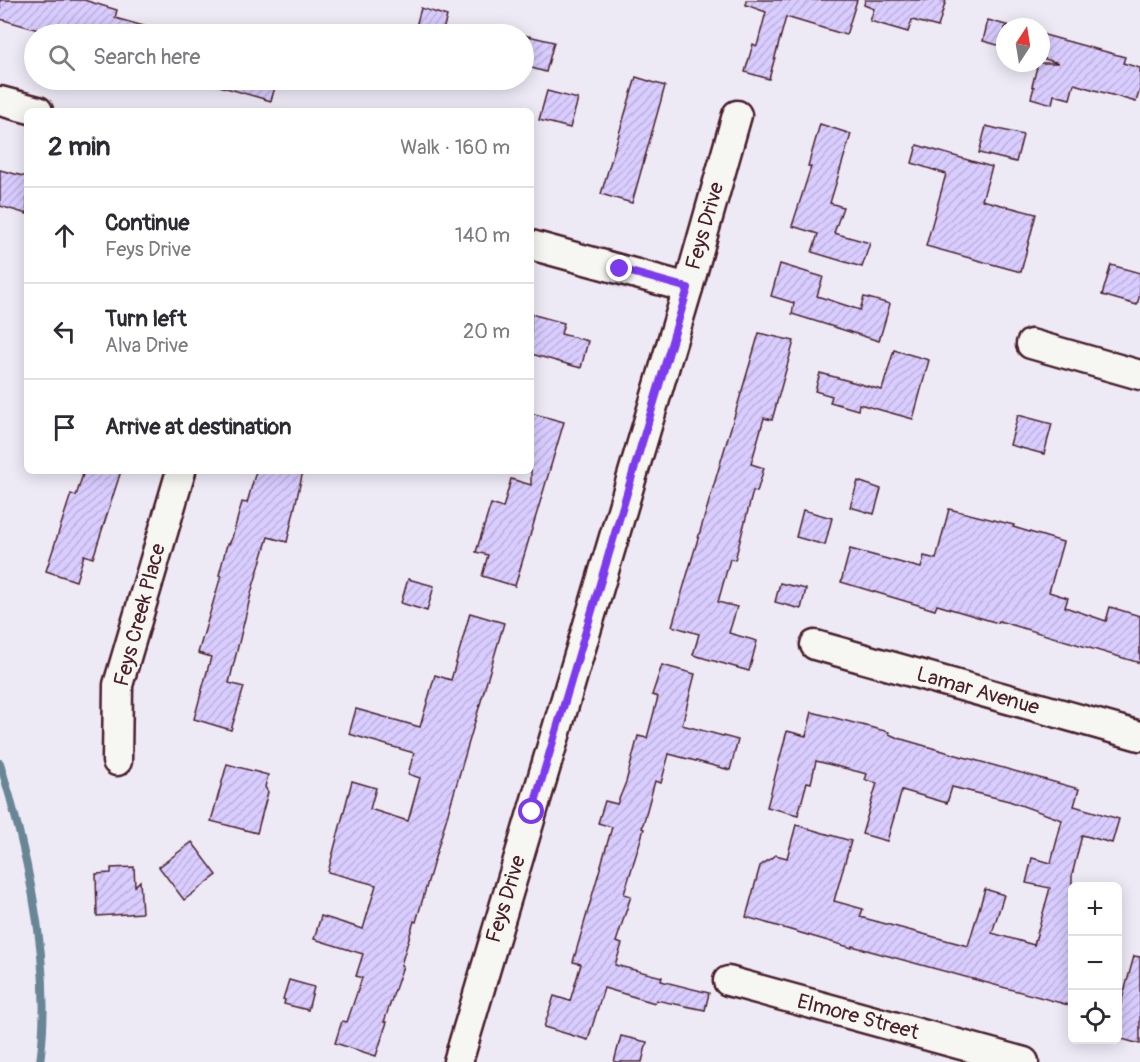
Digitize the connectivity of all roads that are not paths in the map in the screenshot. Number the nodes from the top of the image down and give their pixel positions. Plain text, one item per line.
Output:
1 (0, 101) edge
2 (27, 108) edge
3 (737, 115) dead end
4 (534, 246) edge
5 (688, 288) junction
6 (1031, 344) dead end
7 (1140, 375) edge
8 (180, 474) edge
9 (815, 645) dead end
10 (1140, 736) edge
11 (117, 761) dead end
12 (728, 981) dead end
13 (458, 1062) edge
14 (1024, 1062) edge

1 - 2 street
3 - 5 street, Feys Drive
4 - 5 street
5 - 13 street, Feys Drive
6 - 7 street
8 - 11 street, Feys Creek Place
9 - 10 street, Lamar Avenue
12 - 14 street, Elmore Street

